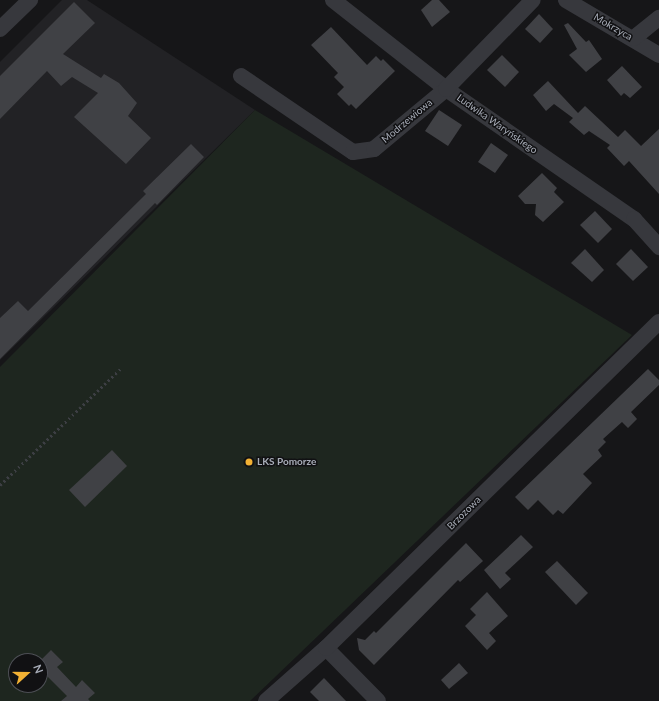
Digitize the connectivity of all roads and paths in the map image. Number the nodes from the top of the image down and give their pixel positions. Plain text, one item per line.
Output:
1 (30, 0) edge
2 (333, 0) edge
3 (533, 0) edge
4 (566, 0) edge
5 (659, 18) edge
6 (0, 29) edge
7 (634, 38) junction
8 (659, 55) edge
9 (241, 76) dead end
10 (446, 89) junction
11 (659, 247) edge
12 (659, 322) edge
13 (121, 368) dead end
14 (0, 485) edge
15 (326, 648) junction
16 (266, 701) edge
17 (378, 701) edge

1 - 6 street
2 - 10 street, Ludwika Waryńskiego
3 - 10 street, Modrzewiowa
4 - 7 street, Mokrzyca
5 - 7 street
7 - 8 street, Mokrzyca
9 - 10 street, Modrzewiowa
10 - 11 street, Ludwika Waryńskiego
12 - 15 street, Brzozowa
13 - 14 path
15 - 16 street, Brzozowa
15 - 17 street

